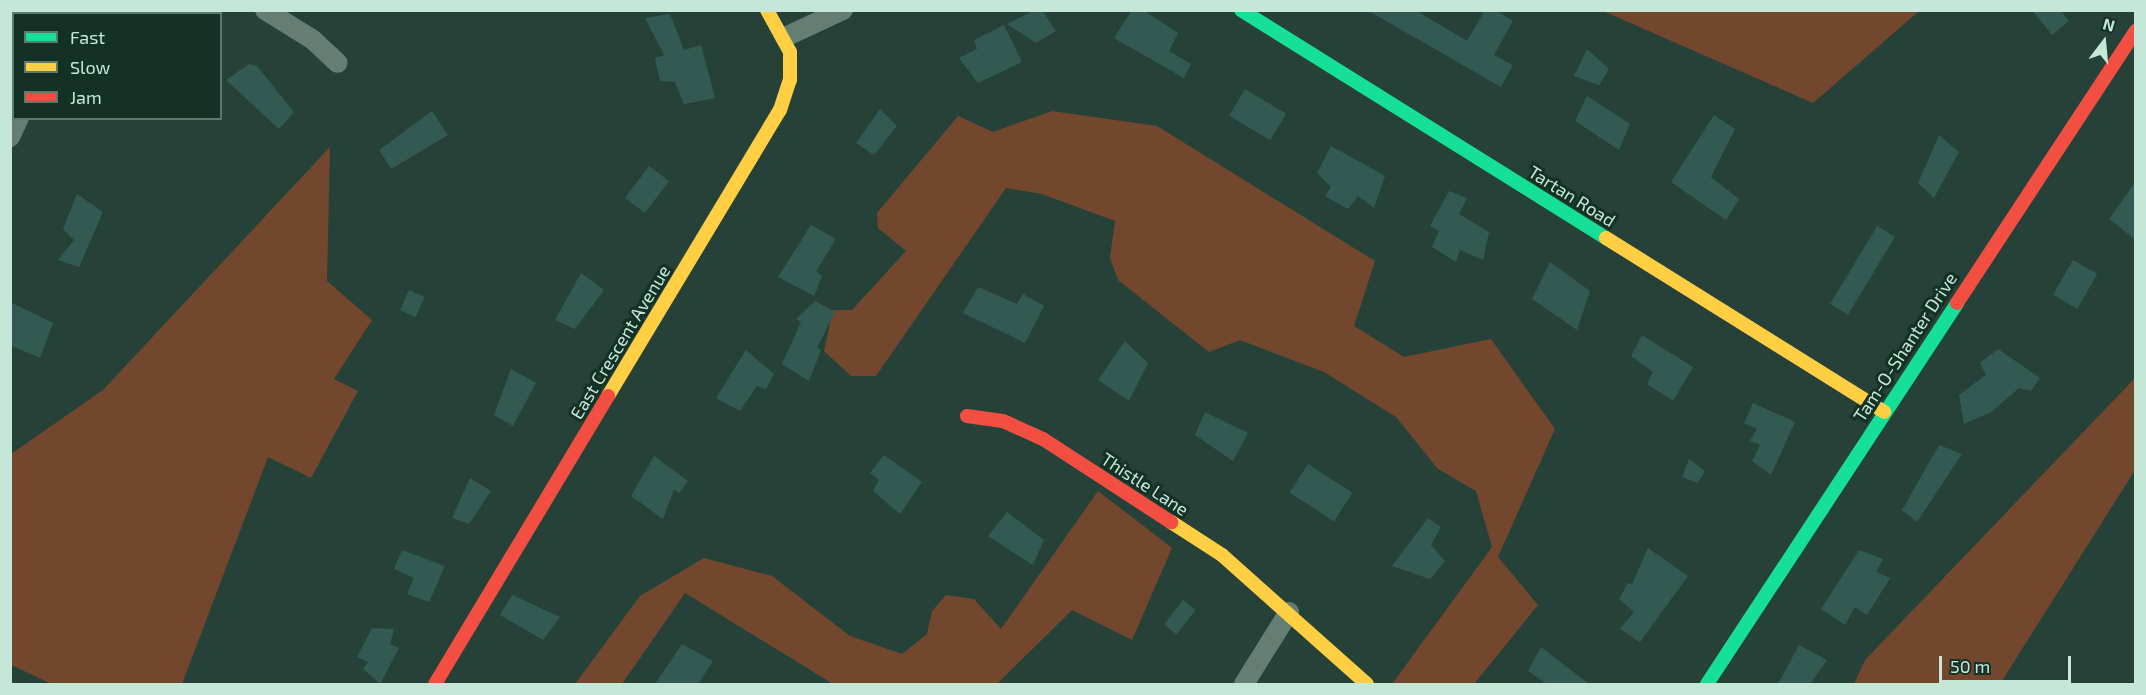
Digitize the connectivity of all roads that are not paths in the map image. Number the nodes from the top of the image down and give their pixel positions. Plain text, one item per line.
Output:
1 (265, 10) edge
2 (767, 10) edge
3 (843, 10) edge
4 (1241, 10) edge
5 (2136, 30) edge
6 (785, 36) junction
7 (338, 63) dead end
8 (18, 120) edge
9 (10, 137) edge
10 (1884, 412) junction
11 (967, 416) dead end
12 (1289, 612) junction
13 (435, 684) edge
14 (1244, 684) edge
15 (1368, 684) edge
16 (1707, 684) edge

1 - 7 street
2 - 6 street, East Crescent Avenue
3 - 6 street
4 - 10 street, Tartan Road
5 - 10 street, Tam-O-Shanter Drive
6 - 13 street, East Crescent Avenue
8 - 9 street
10 - 16 street, Tam-O-Shanter Drive
11 - 12 street, Thistle Lane
12 - 14 street
12 - 15 street, Thistle Lane

